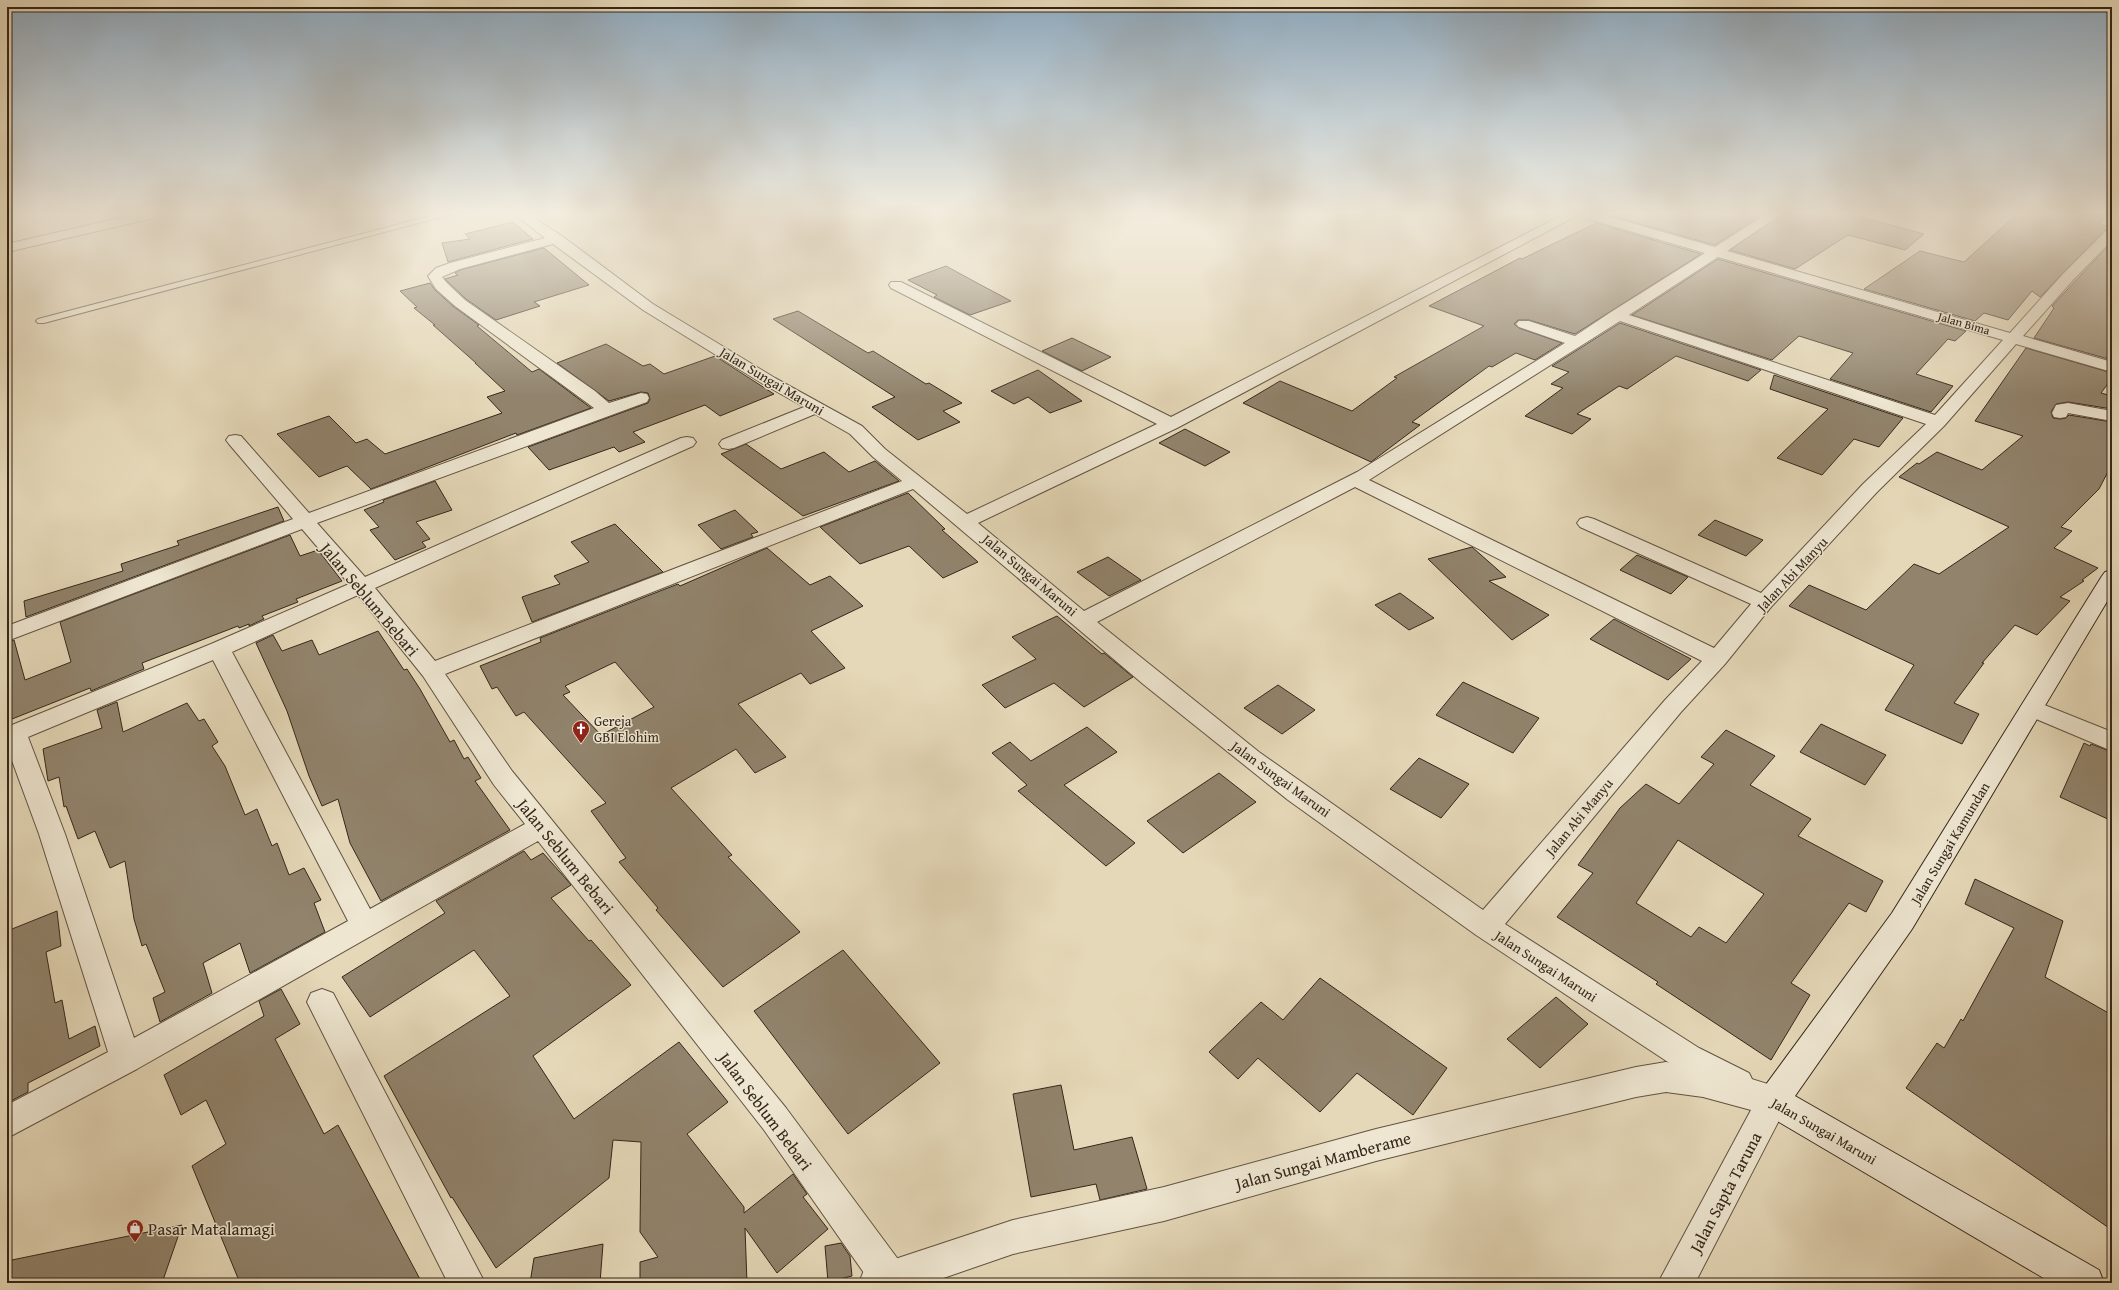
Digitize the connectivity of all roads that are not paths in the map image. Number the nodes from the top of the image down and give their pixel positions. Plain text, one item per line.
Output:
1 (219, 274) edge
2 (437, 274) edge
3 (604, 274) edge
4 (1458, 274) edge
5 (1682, 274) edge
6 (1794, 274) edge
7 (2071, 274) edge
8 (896, 285) dead end
9 (1616, 315) junction
10 (41, 321) dead end
11 (1524, 324) dead end
12 (2014, 338) junction
13 (1577, 342) junction
14 (2112, 367) edge
15 (641, 398) dead end
16 (816, 408) junction
17 (606, 410) junction
18 (2060, 413) dead end
19 (2112, 416) edge
20 (1938, 422) junction
21 (1171, 424) junction
22 (235, 440) dead end
23 (686, 442) dead end
24 (728, 444) dead end
25 (1354, 480) junction
26 (915, 482) junction
27 (304, 521) junction
28 (965, 522) junction
29 (1587, 523) dead end
30 (2112, 576) edge
31 (361, 585) junction
32 (1764, 602) junction
33 (1084, 620) junction
34 (7, 634) edge
35 (219, 649) junction
36 (1717, 659) junction
37 (431, 671) junction
38 (2032, 708) junction
39 (11, 735) edge
40 (2112, 742) edge
41 (542, 827) junction
42 (364, 925) junction
43 (1486, 927) junction
44 (322, 1002) dead end
45 (126, 1059) junction
46 (1773, 1101) junction
47 (7, 1122) edge
48 (884, 1281) edge
49 (467, 1283) edge
50 (1676, 1283) edge
51 (2086, 1283) edge

1 - 10 lane
2 - 17 street
3 - 16 street, Jalan Sungai Maruni
4 - 21 street
5 - 9 street
6 - 12 street, Jalan Bima
7 - 12 street, Jalan Abi Manyu
8 - 21 street
9 - 13 street
9 - 20 street
11 - 13 street
12 - 14 street, Jalan Bima
12 - 20 street, Jalan Abi Manyu
13 - 25 street
15 - 17 street
16 - 24 street
16 - 26 street, Jalan Sungai Maruni
17 - 27 street
18 - 19 street
20 - 32 street, Jalan Abi Manyu
21 - 28 street
22 - 27 street, Jalan Seblum Bebari
23 - 31 street
25 - 33 street
25 - 36 street
26 - 28 street, Jalan Sungai Maruni
26 - 37 street
27 - 31 street, Jalan Seblum Bebari
27 - 34 street
28 - 33 street, Jalan Sungai Maruni
29 - 32 street
30 - 38 street, Jalan Sungai Kamundan
31 - 35 street
31 - 37 street, Jalan Seblum Bebari
32 - 36 street, Jalan Abi Manyu
33 - 43 street, Jalan Sungai Maruni
35 - 39 street
35 - 42 street
36 - 43 street, Jalan Abi Manyu
37 - 41 street, Jalan Seblum Bebari
38 - 40 street
38 - 46 street, Jalan Sungai Kamundan
39 - 45 street
41 - 42 street
41 - 48 street, Jalan Seblum Bebari
42 - 45 street
43 - 46 street, Jalan Sungai Maruni
44 - 49 street
45 - 47 street
46 - 48 street, Jalan Sungai Mamberame
46 - 50 street, Jalan Sapta Taruna
46 - 51 street, Jalan Sungai Maruni

